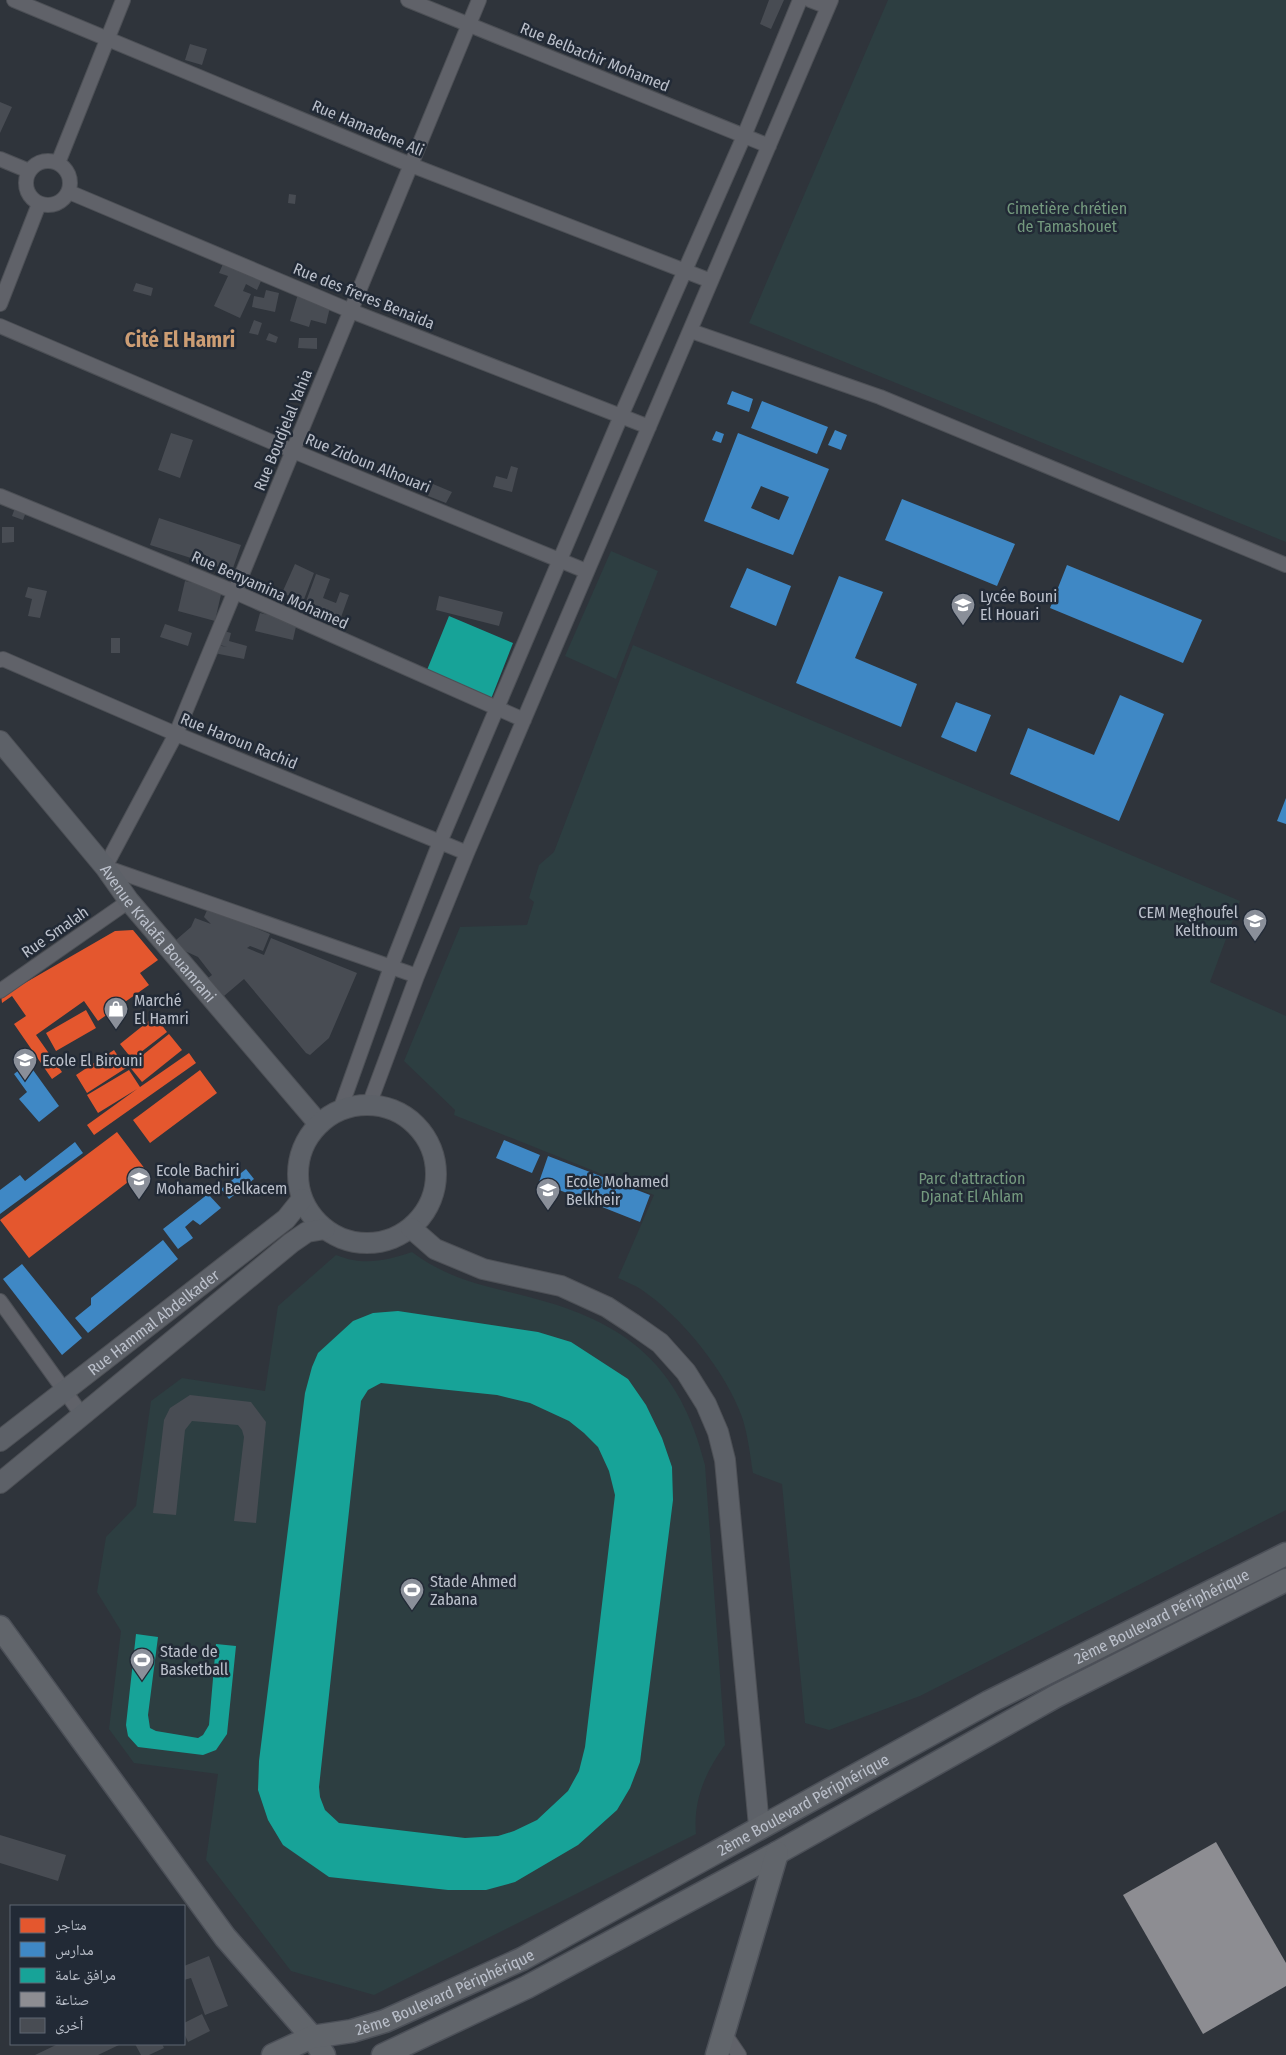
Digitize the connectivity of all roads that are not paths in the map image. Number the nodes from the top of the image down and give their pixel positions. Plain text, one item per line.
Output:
1 (14, 0) edge
2 (124, 0) edge
3 (408, 0) edge
4 (479, 0) edge
5 (800, 0) edge
6 (810, 0) edge
7 (830, 3) edge
8 (469, 25) junction
9 (108, 38) junction
10 (744, 136) junction
11 (770, 146) junction
12 (0, 159) edge
13 (58, 163) junction
14 (411, 165) junction
15 (29, 171) junction
16 (69, 192) junction
17 (39, 204) junction
18 (685, 271) junction
19 (711, 281) junction
20 (0, 304) edge
21 (351, 311) junction
22 (0, 326) edge
23 (691, 331) junction
24 (621, 416) junction
25 (649, 427) junction
26 (293, 451) junction
27 (0, 496) edge
28 (559, 561) junction
29 (1286, 565) edge
30 (586, 572) junction
31 (235, 592) junction
32 (0, 660) edge
33 (497, 710) junction
34 (524, 720) junction
35 (176, 734) junction
36 (0, 741) edge
37 (440, 842) junction
38 (467, 853) junction
39 (105, 867) junction
40 (129, 902) junction
41 (391, 967) junction
42 (417, 976) junction
43 (0, 991) edge
44 (369, 1104) junction
45 (340, 1110) junction
46 (319, 1124) junction
47 (302, 1199) junction
48 (411, 1228) junction
49 (325, 1229) junction
50 (0, 1301) edge
51 (66, 1391) junction
52 (82, 1415) junction
53 (0, 1441) edge
54 (0, 1483) edge
55 (1286, 1554) edge
56 (1286, 1580) edge
57 (0, 1627) edge
58 (759, 1826) junction
59 (777, 1853) junction
60 (724, 2033) junction
61 (318, 2046) edge
62 (273, 2055) edge
63 (383, 2055) edge
64 (717, 2055) edge
65 (739, 2055) edge

1 - 9 street, Rue Hamadene Ali
2 - 9 street
3 - 8 street, Rue Belbachir Mohamed
4 - 8 street, Rue Boudjelal Yahia
5 - 10 street
6 - 7 street
7 - 11 street
8 - 10 street, Rue Belbachir Mohamed
8 - 14 street, Rue Boudjelal Yahia
9 - 13 street
9 - 14 street, Rue Hamadene Ali
10 - 11 street, Rue Belbachir Mohamed
10 - 18 street
11 - 19 street
12 - 15 street
13 - 15 street
13 - 16 street
14 - 18 street, Rue Hamadene Ali
14 - 21 street, Rue Boudjelal Yahia
15 - 17 street
16 - 17 street
16 - 21 street, Rue des freres Benaida
17 - 20 street
18 - 19 street, Rue Hamadene Ali
18 - 24 street
19 - 23 street
21 - 24 street, Rue des freres Benaida
21 - 26 street, Rue Boudjelal Yahia
22 - 26 street, Rue Zidoun Alhouari
23 - 25 street
23 - 29 street
24 - 25 street, Rue des freres Benaida
24 - 28 street
25 - 30 street
26 - 28 street, Rue Zidoun Alhouari
26 - 31 street, Rue Boudjelal Yahia
27 - 31 street, Rue Benyamina Mohamed
28 - 30 street, Rue Zidoun Alhouari
28 - 33 street
30 - 34 street
31 - 33 street, Rue Benyamina Mohamed
31 - 35 street, Rue Boudjelal Yahia
32 - 35 street, Rue Haroun Rachid
33 - 34 street, Rue Benyamina Mohamed
33 - 37 street
34 - 38 street
35 - 37 street, Rue Haroun Rachid
35 - 39 street, Rue Boudjelal Yahia
36 - 39 street, Avenue Kralafa Bouamrani
37 - 38 street, Rue Haroun Rachid
37 - 41 street
38 - 42 street
39 - 40 street, Avenue Kralafa Bouamrani
39 - 41 street
40 - 43 street, Rue Smalah
40 - 46 street, Avenue Kralafa Bouamrani
41 - 42 street
41 - 45 street
42 - 44 street
44 - 45 street
44 - 48 street
45 - 46 street
46 - 47 street
47 - 49 street
47 - 51 street, Rue Hammal Abdelkader
48 - 49 street
48 - 58 street
49 - 52 street
50 - 51 street
51 - 52 street
51 - 53 street, Rue Hammal Abdelkader
52 - 54 street
55 - 58 main road, 2ème Boulevard Périphérique
56 - 59 main road, 2ème Boulevard Périphérique
57 - 61 main road
58 - 61 main road, 2ème Boulevard Périphérique
59 - 60 main road
59 - 63 main road, 2ème Boulevard Périphérique
60 - 64 main road
60 - 65 street
61 - 62 main road, 2ème Boulevard Périphérique

